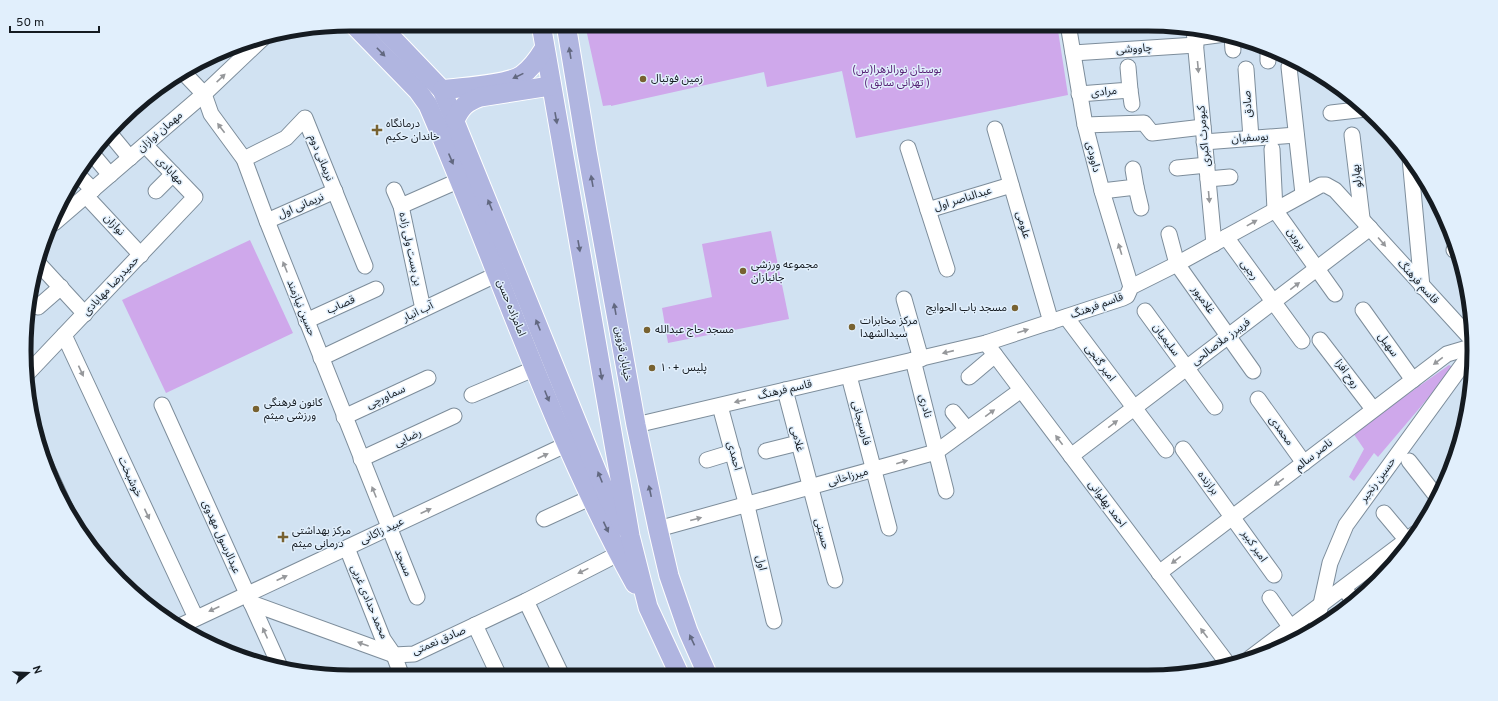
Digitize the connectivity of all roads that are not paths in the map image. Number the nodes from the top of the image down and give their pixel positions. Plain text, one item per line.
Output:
1 (360, 31) edge
2 (386, 31) edge
3 (542, 31) edge
4 (567, 31) edge
5 (1069, 31) edge
6 (1195, 37) edge
7 (255, 46) edge
8 (544, 49) junction
9 (1073, 54) junction
10 (1128, 67) dead end
11 (1289, 67) dead end
12 (1246, 69) dead end
13 (187, 76) edge
14 (550, 86) junction
15 (442, 90) junction
16 (204, 94) junction
17 (1079, 94) junction
18 (1331, 113) dead end
19 (1361, 113) edge
20 (455, 120) junction
21 (1085, 125) junction
22 (995, 129) dead end
23 (1296, 132) junction
24 (1204, 134) junction
25 (1352, 135) dead end
26 (112, 138) edge
27 (1251, 138) junction
28 (145, 145) junction
29 (908, 148) dead end
30 (1272, 149) dead end
31 (96, 158) edge
32 (130, 158) junction
33 (244, 159) junction
34 (1177, 168) dead end
35 (1133, 169) dead end
36 (1411, 170) edge
37 (1207, 172) junction
38 (173, 174) junction
39 (110, 175) junction
40 (1230, 177) dead end
41 (81, 180) edge
42 (460, 180) junction
43 (1011, 185) junction
44 (1136, 187) junction
45 (394, 190) dead end
46 (156, 191) dead end
47 (335, 191) junction
48 (1102, 191) junction
49 (90, 193) junction
50 (1303, 194) junction
51 (195, 197) joint
52 (66, 205) edge
53 (401, 206) junction
54 (1141, 208) dead end
55 (928, 210) junction
56 (1275, 210) junction
57 (267, 221) junction
58 (1366, 223) junction
59 (1170, 234) dead end
60 (1220, 240) junction
61 (141, 254) junction
62 (1177, 264) junction
63 (365, 266) dead end
64 (515, 266) junction
65 (42, 267) edge
66 (947, 269) dead end
67 (1317, 269) junction
68 (498, 274) junction
69 (61, 287) junction
70 (1131, 287) junction
71 (1422, 287) junction
72 (376, 289) dead end
73 (1334, 294) dead end
74 (904, 299) dead end
75 (1273, 302) junction
76 (38, 307) dead end
77 (423, 308) junction
78 (1363, 310) dead end
79 (1145, 311) dead end
80 (85, 314) junction
81 (1066, 317) junction
82 (306, 321) junction
83 (1051, 322) junction
84 (1466, 334) edge
85 (64, 335) junction
86 (1228, 336) junction
87 (1320, 340) dead end
88 (1302, 341) dead end
89 (1467, 348) edge
90 (991, 349) junction
91 (321, 358) junction
92 (917, 359) junction
93 (1467, 359) edge
94 (32, 364) edge
95 (536, 368) junction
96 (1186, 368) junction
97 (1253, 371) dead end
98 (849, 376) junction
99 (969, 377) dead end
100 (428, 378) dead end
101 (1413, 380) junction
102 (785, 390) junction
103 (1022, 390) junction
104 (472, 395) dead end
105 (1258, 399) dead end
106 (162, 405) dead end
107 (720, 406) junction
108 (1215, 407) dead end
109 (1134, 408) junction
110 (1373, 409) junction
111 (953, 412) dead end
112 (454, 416) dead end
113 (344, 417) junction
114 (636, 425) junction
115 (967, 429) junction
116 (575, 441) junction
117 (798, 443) junction
118 (1183, 449) dead end
119 (1166, 450) dead end
120 (766, 451) dead end
121 (733, 452) junction
122 (936, 452) junction
123 (1071, 456) junction
124 (361, 459) junction
125 (707, 460) dead end
126 (1409, 461) dead end
127 (1304, 463) junction
128 (874, 470) junction
129 (810, 488) junction
130 (946, 491) dead end
131 (1434, 493) edge
132 (592, 497) junction
133 (747, 506) junction
134 (1384, 513) dead end
135 (1233, 516) junction
136 (544, 519) dead end
137 (388, 528) junction
138 (889, 528) dead end
139 (658, 530) junction
140 (630, 536) junction
141 (1408, 536) edge
142 (347, 548) junction
143 (618, 554) junction
144 (1390, 558) edge
145 (1159, 573) junction
146 (1274, 575) dead end
147 (1371, 576) edge
148 (835, 580) dead end
149 (1344, 588) junction
150 (417, 597) dead end
151 (1350, 597) edge
152 (249, 598) junction
153 (1270, 598) dead end
154 (526, 601) junction
155 (1320, 606) junction
156 (648, 607) junction
157 (196, 618) junction
158 (774, 621) dead end
159 (1317, 621) edge
160 (185, 623) edge
161 (475, 625) junction
162 (1291, 628) junction
163 (1263, 648) edge
164 (394, 655) junction
165 (1225, 660) edge
166 (278, 661) edge
167 (399, 670) edge
168 (496, 670) edge
169 (559, 670) edge
170 (677, 670) edge
171 (705, 670) edge

1 -> 42 main road, امامزاده حسن
2 - 15 main road, امامزاده حسن
3 - 8 main road
114 -> 4 main road, خیابان قزوین
5 - 9 street, داوودی
6 - 9 street, چاووشی
6 -> 24 street, کیومرث اکبری
16 -> 7 street, مهمان نوازان
8 - 14 main road
8 -> 15 main road
9 - 17 street, داوودی
10 - 17 street, مرادی
11 - 23 street
12 - 27 street, صادق
13 - 16 street
14 - 20 main road
14 -> 140 main road
15 - 20 main road, امامزاده حسن
16 - 28 street, مهمان نوازان
33 -> 16 street, حسین نیازمند
17 - 21 street, داوودی
18 - 19 street
64 -> 20 main road, امامزاده حسن
21 - 24 street, یوسفیان
21 - 48 street, داوودی
22 - 43 street, علومی
23 - 27 street, یوسفیان
23 - 50 street
24 - 27 street, یوسفیان
24 - 37 street, کیومرث اکبری
25 - 58 street, بهارلو
26 - 32 street
28 - 32 street, مهمان نوازان
28 - 38 street, مهابادی
29 - 55 street
30 - 56 street
31 - 39 street
32 - 39 street, مهمان نوازان
33 - 47 street, نریمانی دوم
33 - 57 street, حسین نیازمند
34 - 37 street
35 - 44 street
36 - 71 street
37 - 40 street
37 -> 60 street, کیومرث اکبری
38 - 46 street
38 - 51 street, مهابادی
39 - 49 street, مهمان نوازان
41 - 49 street, نوازان
42 - 53 street
42 - 68 main road, امامزاده حسن
43 - 55 street, عبدالناصر اول
43 - 83 street, علومی
44 - 48 street
44 - 54 street
45 - 53 street, بن بست ولی زاده
47 - 57 street, نریمانی اول
47 - 63 street, نریمانی دوم
70 -> 48 street, داوودی
49 - 52 street, مهمان نوازان
49 - 61 street, نوازان
50 - 56 street, قاسم فرهنگ
50 - 58 street, قاسم فرهنگ
51 - 61 street, حمیدرضا مهابادی
53 - 77 street, بن بست ولی زاده
55 - 66 street, عبدالناصر اول
60 -> 56 street, قاسم فرهنگ
56 - 67 street, پروین
82 -> 57 street, حسین نیازمند
58 - 67 street, فریبرز ملاصالحی
58 -> 71 street, قاسم فرهنگ
59 - 62 street
60 - 62 street, قاسم فرهنگ
60 - 75 street, رجبی
61 - 80 street, حمیدرضا مهابادی
62 - 70 street, قاسم فرهنگ
62 - 86 street, غلامپور
64 - 68 street, آب انبار
116 -> 64 main road, امامزاده حسن
65 - 69 street
67 - 73 street
75 -> 67 street, فریبرز ملاصالحی
68 - 77 street, آب انبار
68 - 95 main road, امامزاده حسن
69 - 76 street
69 - 80 street
70 - 81 street, قاسم فرهنگ
71 - 84 street, قاسم فرهنگ
72 - 82 street, قصاب
74 - 92 street, نادری
75 - 86 street, فریبرز ملاصالحی
75 - 88 street, رجبی
77 - 91 street, آب انبار
78 - 101 street, سهیل
79 - 96 street, سلیمیان
80 - 85 street, حمیدرضا مهابادی
81 - 83 street, قاسم فرهنگ
81 - 109 street, امیر گنجی
82 - 91 street, حسین نیازمند
90 -> 83 street, قاسم فرهنگ
85 - 94 street, حمیدرضا مهابادی
85 -> 157 street, خوشبخت
86 - 96 street, فریبرز ملاصالحی
86 - 97 street, غلامپور
87 - 110 street, روح افزا
89 -> 101 street, ناصر سالم
90 -> 92 street, قاسم فرهنگ
90 - 99 street
90 - 103 street, احمد پهلوانی
91 - 113 street, حسین نیازمند
92 - 98 street, قاسم فرهنگ
92 - 122 street, نادری
93 - 155 street, حسین رنجبر
95 - 104 street
95 -> 116 main road, امامزاده حسن
96 - 108 street, سلیمیان
96 - 109 street, فریبرز ملاصالحی
98 - 102 street, قاسم فرهنگ
98 - 128 street, فارسیجانی
100 - 113 street, سماورچی
101 - 110 street, ناصر سالم
102 -> 107 street, قاسم فرهنگ
102 - 117 street, غلامی
115 -> 103 street, میرزاخانی
123 -> 103 street, احمد پهلوانی
105 - 127 street, محمدی
106 - 152 street, عبدالرسول مهدوی
107 - 114 street, قاسم فرهنگ
107 - 121 street, احمدی
109 - 119 street, امیر گنجی
123 -> 109 street, فریبرز ملاصالحی
110 - 127 street, ناصر سالم
111 - 115 street
112 - 124 street, رضایی
113 - 124 street, حسین نیازمند
139 -> 114 main road, خیابان قزوین
115 - 122 street, میرزاخانی
116 - 132 main road, امامزاده حسن
137 -> 116 street, عبید زاکانی
140 -> 116 main road, امامزاده حسن
117 - 120 street
117 - 129 street, غلامی
118 - 135 street, برازنده
121 - 125 street
121 - 133 street, احمدی
128 -> 122 street, میرزاخانی
122 - 130 street, نادری
123 - 145 street, احمد پهلوانی
137 -> 124 street, حسین نیازمند
126 - 131 street
127 -> 135 street, ناصر سالم
128 - 129 street, میرزاخانی
128 - 138 street, فارسیجانی
129 - 133 street, میرزاخانی
129 - 148 street, حسینی
132 - 136 street
132 -> 143 main road, امامزاده حسن
139 -> 133 street, میرزاخانی
133 - 158 street, اول
134 - 141 street
135 -> 145 street, ناصر سالم
135 - 146 street, امیر کبیر
137 - 142 street, عبید زاکانی
137 - 150 street, مسجد
139 - 140 main road
171 -> 139 main road, خیابان قزوین
140 - 156 main road
152 -> 142 street, عبید زاکانی
142 - 164 street, محمد حدادی غربی
143 -> 154 street, صادق نعمتی
143 - 156 main road, امامزاده حسن
144 - 147 street
165 -> 145 street, احمد پهلوانی
147 - 149 street
149 - 151 street
149 - 155 street
152 -> 157 street, عبید زاکانی
164 -> 152 street, صادق نعمتی
166 -> 152 street, عبدالرسول مهدوی
153 - 162 street
154 - 161 street, صادق نعمتی
154 - 169 street
155 - 159 street, حسین رنجبر
155 - 162 street
156 - 170 main road
157 - 160 street, عبید زاکانی
161 - 164 street, صادق نعمتی
161 - 168 street
162 - 163 street
164 - 167 street, محمد حدادی غربی

